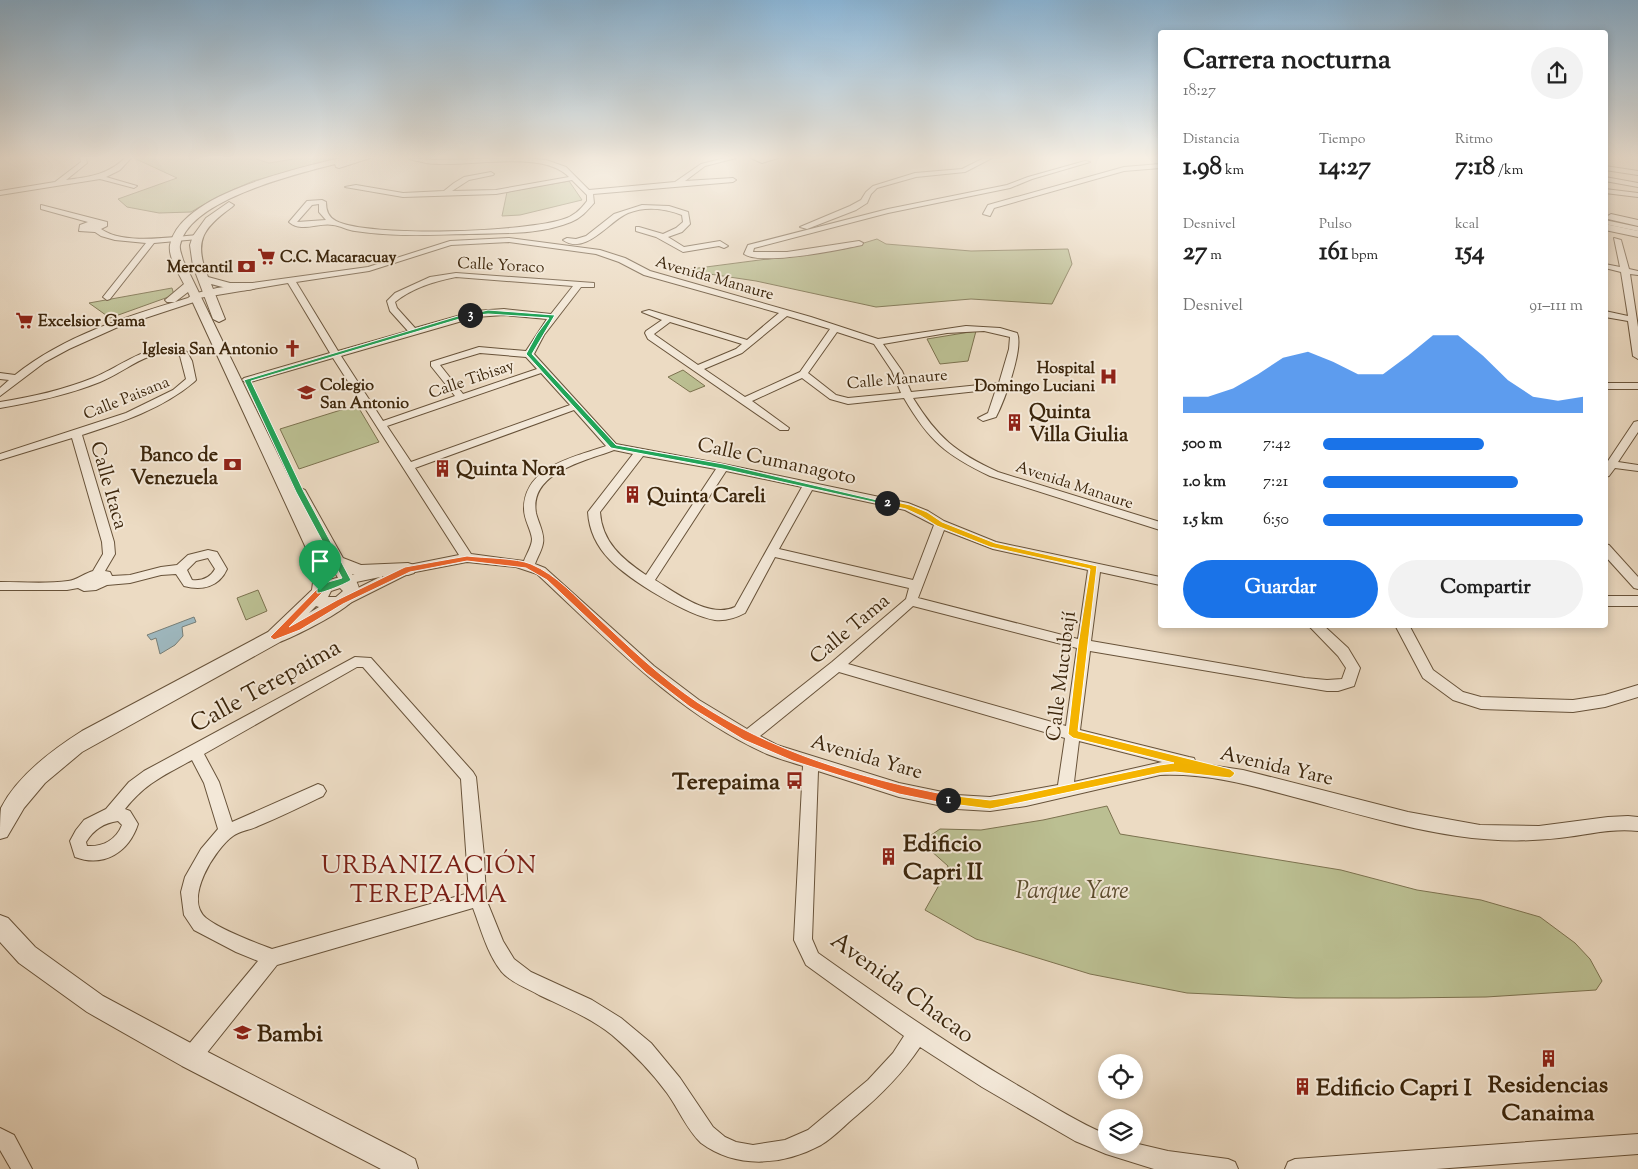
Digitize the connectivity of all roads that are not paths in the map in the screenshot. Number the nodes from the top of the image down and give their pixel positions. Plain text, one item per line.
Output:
1 (65, 213) edge
2 (198, 213) edge
3 (219, 213) edge
4 (301, 213) edge
5 (323, 213) edge
6 (581, 213) edge
7 (624, 213) edge
8 (680, 213) edge
9 (840, 213) edge
10 (882, 213) edge
11 (1608, 217) edge
12 (332, 222) junction
13 (1638, 223) edge
14 (1608, 225) edge
15 (537, 229) junction
16 (640, 230) dead end
17 (1638, 231) edge
18 (789, 236) junction
19 (198, 237) junction
20 (663, 237) junction
21 (176, 239) junction
22 (1617, 240) dead end
23 (151, 241) junction
24 (859, 244) dead end
25 (724, 246) dead end
26 (1608, 268) edge
27 (1625, 270) junction
28 (1638, 272) edge
29 (203, 279) junction
30 (290, 281) junction
31 (579, 284) junction
32 (190, 285) junction
33 (592, 285) dead end
34 (253, 286) junction
35 (107, 297) dead end
36 (205, 300) junction
37 (174, 302) junction
38 (646, 312) dead end
39 (786, 313) junction
40 (1608, 315) edge
41 (552, 317) junction
42 (1632, 319) junction
43 (668, 320) junction
44 (835, 328) junction
45 (412, 330) junction
46 (877, 342) junction
47 (747, 343) junction
48 (335, 354) junction
49 (529, 354) junction
50 (1638, 356) edge
51 (696, 369) junction
52 (542, 370) junction
53 (803, 374) junction
54 (0, 376) edge
55 (15, 378) junction
56 (247, 380) junction
57 (0, 381) edge
58 (1002, 386) junction
59 (1608, 386) edge
60 (1638, 386) edge
61 (0, 393) edge
62 (907, 395) junction
63 (461, 397) junction
64 (744, 402) junction
65 (0, 405) edge
66 (576, 406) junction
67 (982, 418) dead end
68 (1638, 424) edge
69 (380, 425) junction
70 (784, 428) dead end
71 (76, 433) junction
72 (613, 447) junction
73 (641, 451) junction
74 (0, 457) edge
75 (1611, 464) junction
76 (408, 467) junction
77 (723, 467) junction
78 (1638, 468) edge
79 (1608, 469) edge
80 (808, 486) junction
81 (940, 524) junction
82 (1158, 525) edge
83 (1608, 551) edge
84 (773, 552) junction
85 (467, 558) junction
86 (337, 562) junction
87 (528, 566) junction
88 (1094, 568) junction
89 (180, 569) dead end
90 (408, 569) junction
91 (101, 577) junction
92 (648, 581) junction
93 (1158, 581) edge
94 (345, 583) junction
95 (1638, 585) edge
96 (0, 586) edge
97 (918, 586) junction
98 (320, 591) junction
99 (912, 601) junction
100 (1608, 601) edge
101 (1638, 601) edge
102 (340, 602) junction
103 (1318, 628) edge
104 (1404, 628) edge
105 (274, 637) junction
106 (1083, 645) junction
107 (837, 666) junction
108 (1638, 691) edge
109 (1073, 734) junction
110 (748, 737) junction
111 (195, 752) junction
112 (811, 763) junction
113 (1230, 773) junction
114 (1065, 790) junction
115 (318, 791) dead end
116 (111, 815) dead end
117 (1638, 824) edge
118 (0, 830) edge
119 (227, 831) junction
120 (478, 899) junction
121 (0, 926) edge
122 (272, 958) junction
123 (917, 1034) junction
124 (191, 1057) junction
125 (0, 1138) edge
126 (1098, 1141) edge
127 (1638, 1144) edge
128 (1132, 1154) edge
129 (1387, 1165) edge
130 (22, 1169) edge
131 (405, 1169) edge
132 (1228, 1169) edge
133 (1295, 1169) edge

1 - 23 street
2 - 21 street
3 - 19 street
4 - 12 street
5 - 12 street
6 - 15 street
7 - 15 street
8 - 20 street
9 - 18 street
10 - 18 street
11 - 13 street
12 - 15 street
14 - 17 street
16 - 20 street
18 - 24 street
19 - 21 street
19 - 29 street
20 - 25 street
21 - 23 street
21 - 32 street
22 - 27 street
23 - 35 street
26 - 27 street
27 - 28 street
27 - 42 street
29 - 34 street
29 - 36 street
30 - 34 street, Avenida Manaure
30 - 39 street, Avenida Manaure
30 - 48 street
31 - 33 street, Calle Yoraco
31 - 41 street
31 - 45 street, Calle Yoraco
32 - 36 street
32 - 37 street
34 - 36 street
36 - 37 street
36 - 56 street
36 - 98 street
37 - 55 street
38 - 43 street
39 - 44 street, Avenida Manaure
39 - 47 street
40 - 42 street
41 - 45 street
41 - 49 street
42 - 50 street
43 - 47 street
43 - 51 street
44 - 46 street, Avenida Manaure
44 - 53 street
45 - 48 street
46 - 58 street, Calle Manaure
46 - 62 street, Avenida Manaure
47 - 51 street
48 - 56 street
48 - 69 street
49 - 52 street
49 - 63 street
51 - 64 street
52 - 63 street, Calle Tibisay
52 - 66 street
53 - 62 street, Calle Manaure
53 - 64 street
54 - 55 street
55 - 57 street
55 - 61 street
56 - 86 street
58 - 62 street, Calle Manaure
58 - 67 street, Calle Manaure
59 - 60 street
62 - 82 street, Avenida Manaure
63 - 69 street, Calle Tibisay
64 - 70 street
65 - 71 street, Calle Paisana
66 - 72 street
66 - 76 street
68 - 75 street
69 - 76 street
71 - 74 street, Calle Paisana
71 - 91 street, Calle Itaca
72 - 73 street, Calle Cumanagoto
72 - 87 street
73 - 77 street, Calle Cumanagoto
73 - 92 street
75 - 78 street
75 - 79 street
76 - 85 street
77 - 80 street, Calle Cumanagoto
77 - 92 street
80 - 81 street, Calle Cumanagoto
80 - 84 street
81 - 88 street, Calle Cumanagoto
81 - 97 street, Calle Tama
83 - 95 street
84 - 92 street
84 - 97 street
85 - 87 street, Avenida Yare
85 - 90 street, Avenida Yare
86 - 90 street
86 - 94 street
87 - 110 street, Avenida Yare
88 - 93 street, Calle Cumanagoto
88 - 106 street, Calle Mucubají
89 - 91 street
90 - 94 street, Avenida Yare
90 - 102 street, Avenida Yare
91 - 96 street
94 - 98 street
94 - 102 street
97 - 99 street, Calle Tama
98 - 102 street
98 - 105 street
99 - 106 street
99 - 107 street, Calle Tama
100 - 101 street
102 - 105 street
103 - 106 street
104 - 108 street
105 - 118 street
106 - 109 street, Calle Mucubají
107 - 109 street
107 - 110 street, Calle Tama
109 - 113 street
109 - 114 street, Calle Mucubají
110 - 112 street, Avenida Yare
111 - 116 street, Calle Terepaima
111 - 119 street
111 - 120 street, Calle Terepaima
112 - 114 street, Avenida Yare
112 - 123 street, Avenida Chacao
113 - 114 street, Avenida Yare
113 - 117 street, Avenida Yare
115 - 119 street
119 - 122 street
120 - 122 street
120 - 123 street, Calle Terepaima
121 - 124 street
122 - 124 street
123 - 126 street, Avenida Chacao
124 - 131 street
125 - 130 street
127 - 129 street
128 - 132 street
129 - 133 street

